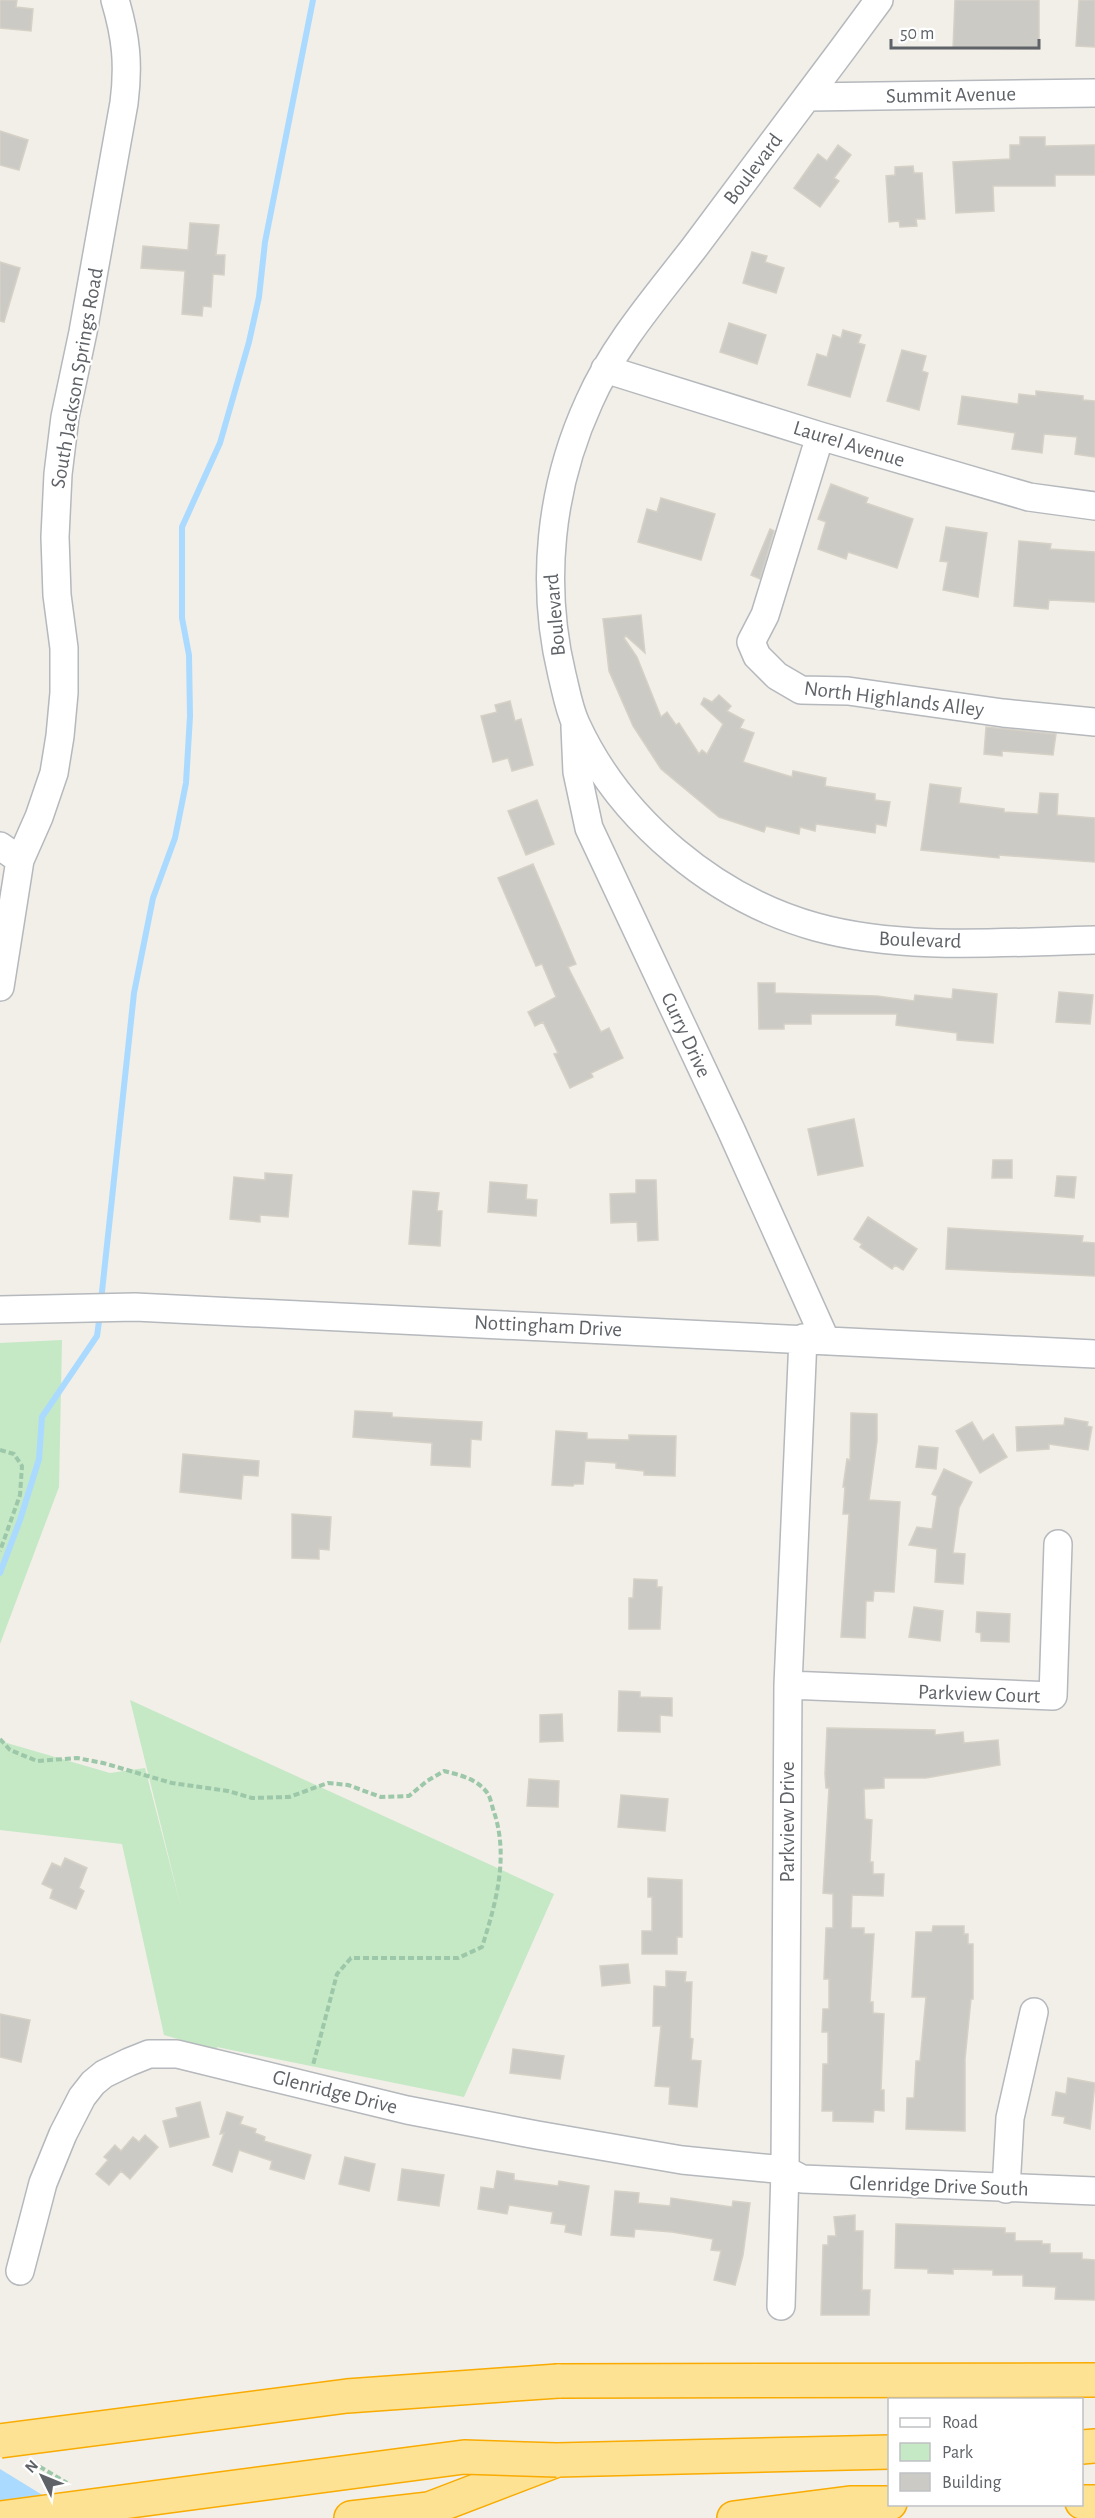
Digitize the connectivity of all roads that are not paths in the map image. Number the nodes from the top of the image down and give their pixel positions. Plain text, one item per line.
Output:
1 (115, 0) edge
2 (879, 0) edge
3 (1095, 93) edge
4 (808, 97) junction
5 (605, 369) junction
6 (820, 436) junction
7 (1095, 506) edge
8 (575, 722) junction
9 (1095, 722) edge
10 (10, 853) edge
11 (1095, 940) edge
12 (0, 987) edge
13 (0, 1310) edge
14 (814, 1340) junction
15 (1095, 1354) edge
16 (1058, 1544) dead end
17 (788, 1685) junction
18 (1034, 2012) dead end
19 (785, 2170) junction
20 (1006, 2189) junction
21 (1095, 2192) edge
22 (20, 2271) dead end
23 (781, 2306) dead end
24 (1095, 2380) edge
25 (0, 2441) edge
26 (888, 2452) edge
27 (557, 2460) junction
28 (888, 2502) edge
29 (1, 2518) edge
30 (351, 2518) edge
31 (734, 2518) edge

1 - 10 street, South Jackson Springs Road
2 - 4 street, Boulevard
3 - 4 street, Summit Avenue
4 - 5 street, Boulevard
5 - 6 street, Laurel Avenue
5 - 8 street, Boulevard
6 - 7 street, Laurel Avenue
6 - 9 street, North Highlands Alley
8 - 11 street, Boulevard
8 - 14 street, Curry Drive
10 - 12 street, South Jackson Springs Road
13 - 14 street, Nottingham Drive
14 - 15 street, Nottingham Drive
14 - 17 street, Parkview Drive
16 - 17 street, Parkview Court
17 - 19 street, Parkview Drive
18 - 20 street
19 - 20 street, Glenridge Drive South
19 - 22 street, Glenridge Drive
19 - 23 street, Parkview Drive
20 - 21 street, Glenridge Drive South
24 - 25 highway, bridge
26 - 27 highway
27 - 29 highway, bridge
27 - 30 highway
28 - 31 highway

